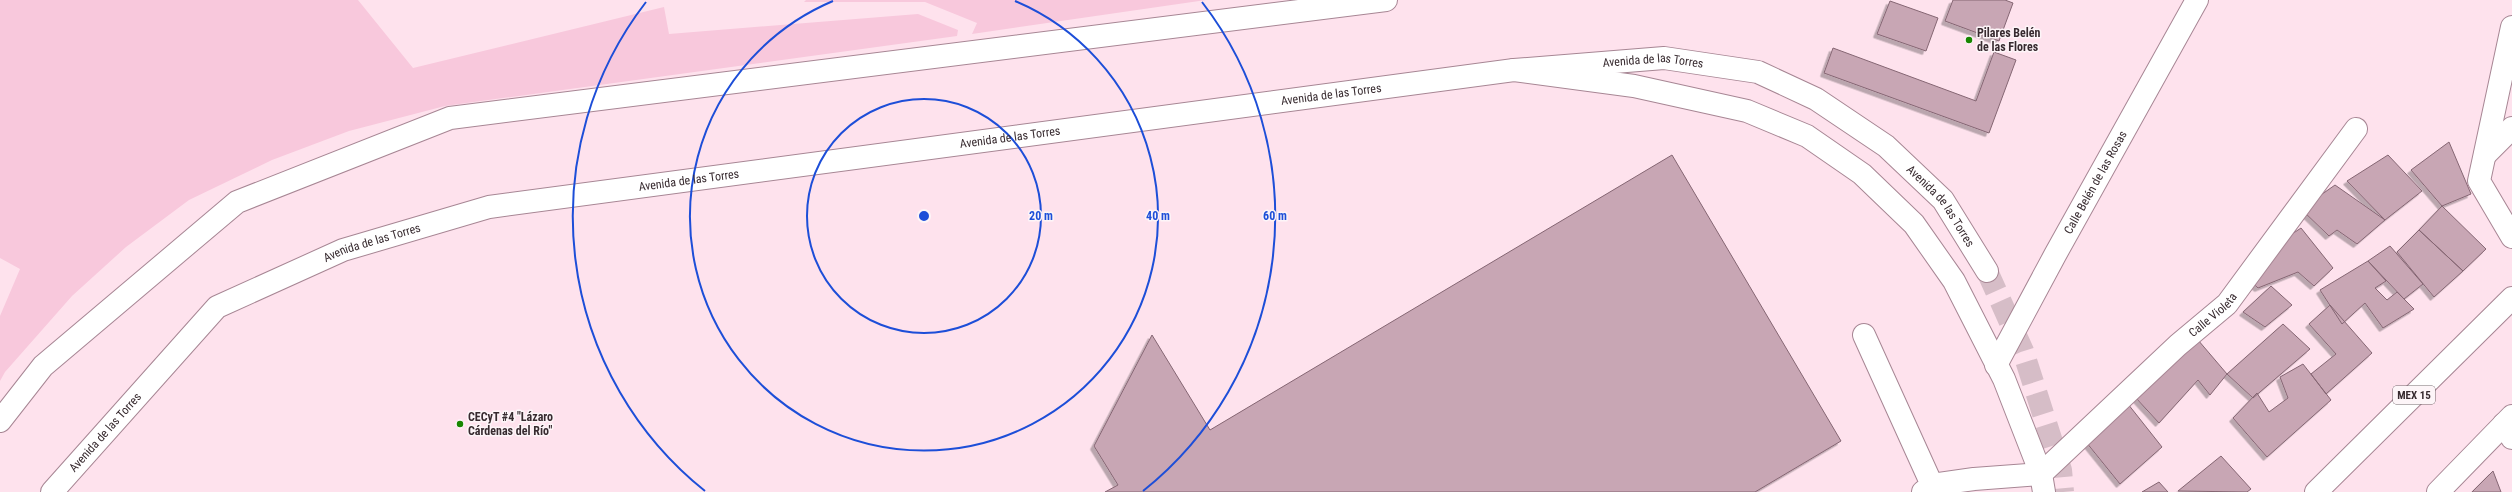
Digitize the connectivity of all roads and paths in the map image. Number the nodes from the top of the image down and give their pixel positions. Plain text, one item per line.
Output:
1 (1386, 0) edge
2 (2197, 0) edge
3 (2512, 26) edge
4 (1514, 70) junction
5 (2512, 128) edge
6 (2356, 129) dead end
7 (2485, 155) junction
8 (2512, 237) edge
9 (1987, 270) tunnel mouth
10 (2512, 298) edge
11 (1864, 335) dead end
12 (1996, 366) junction
13 (0, 421) edge
14 (2509, 426) edge
15 (2042, 483) edge
16 (1929, 490) edge
17 (52, 492) edge
18 (2316, 492) edge
19 (2438, 492) edge

1 - 13 main road
2 - 12 main road, Calle Belén de las Rosas
3 - 7 main road
4 - 9 main road, Avenida de las Torres
4 - 12 main road
4 - 17 main road, Avenida de las Torres
5 - 7 main road
6 - 15 main road, Calle Violeta
7 - 8 main road
10 - 18 main road, MEX 15
11 - 16 main road
12 - 15 main road
14 - 19 main road
15 - 16 main road

